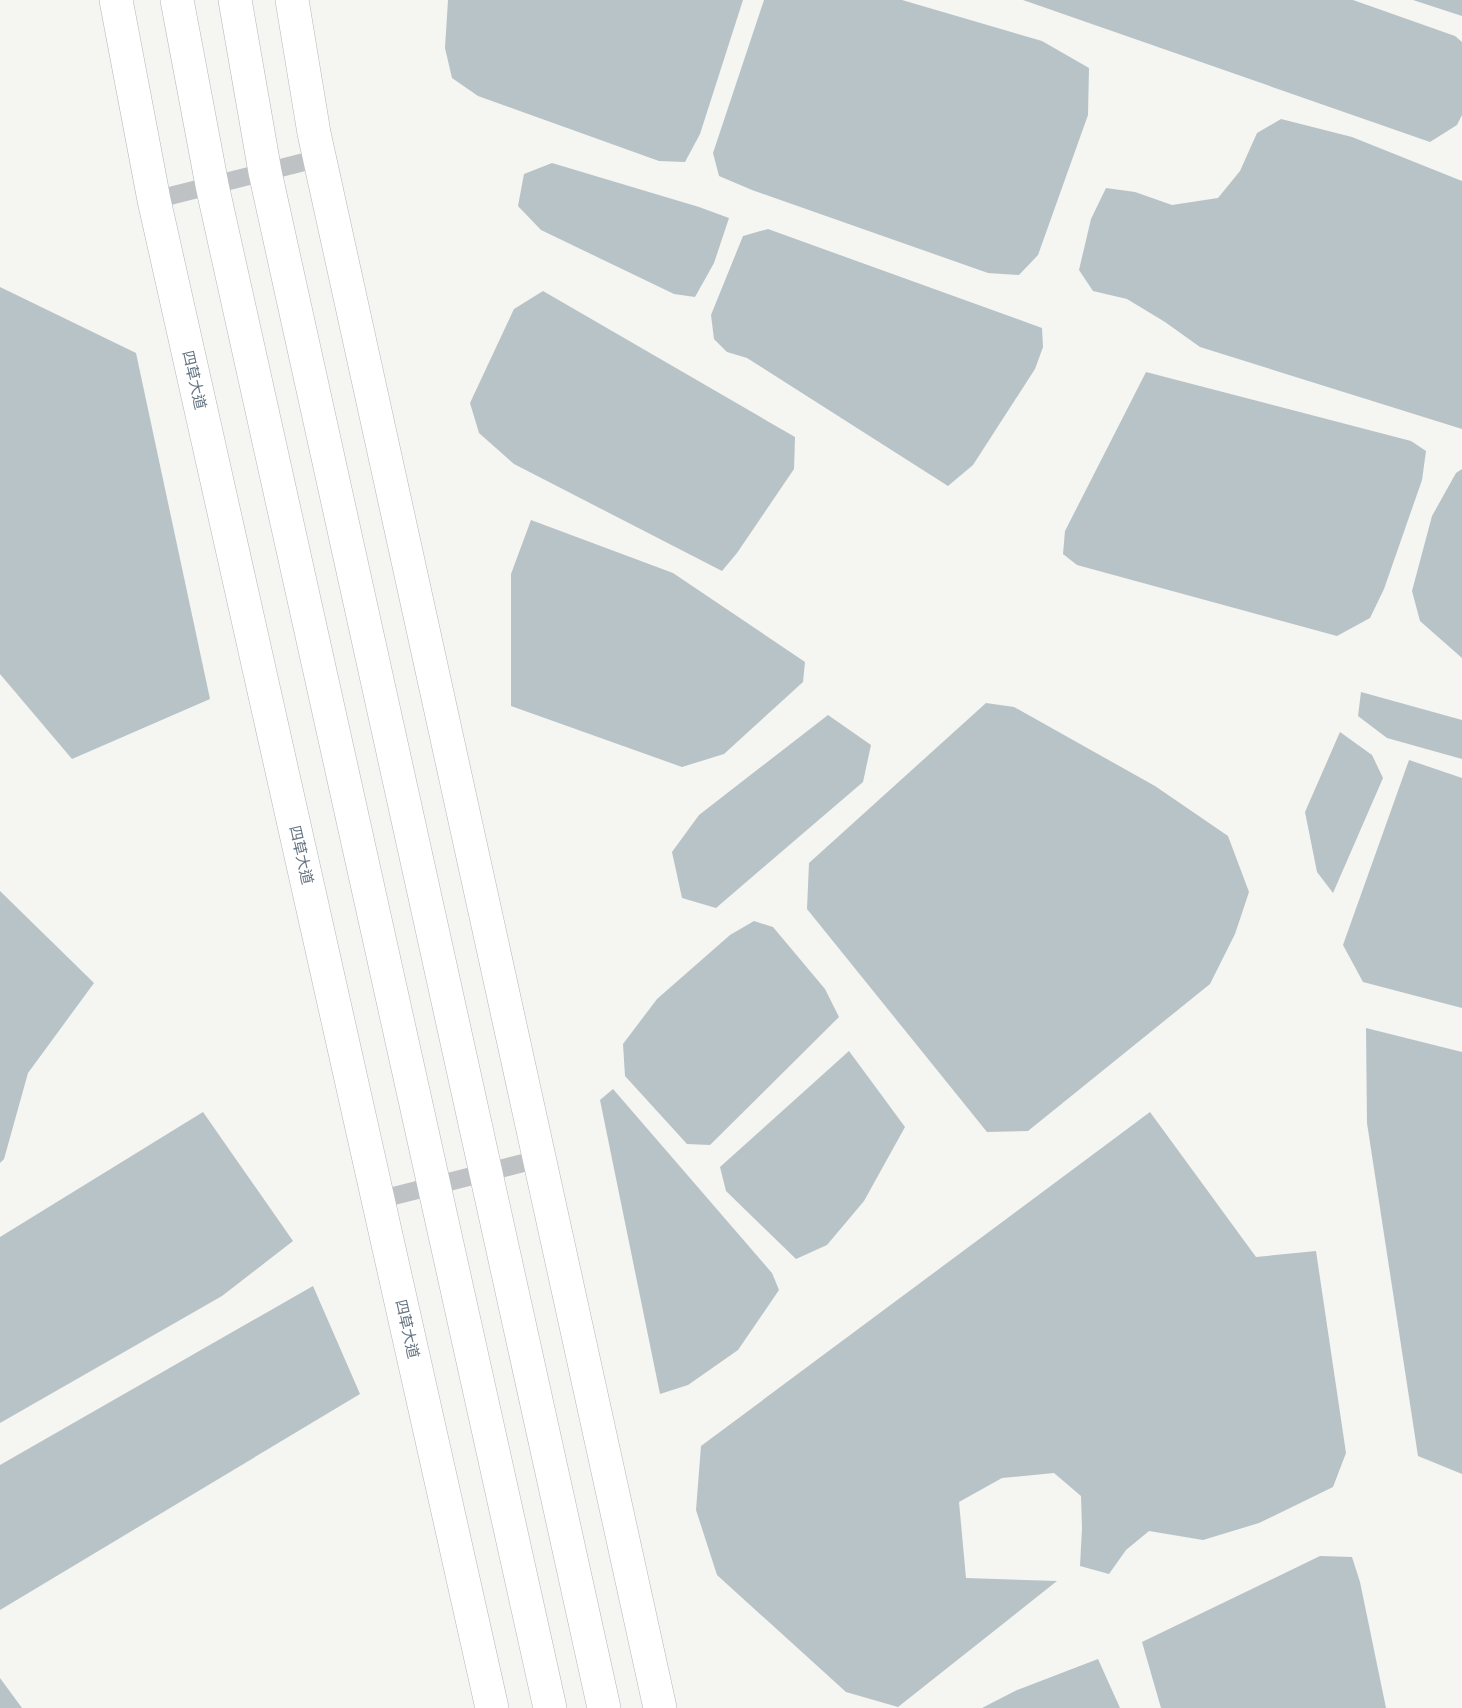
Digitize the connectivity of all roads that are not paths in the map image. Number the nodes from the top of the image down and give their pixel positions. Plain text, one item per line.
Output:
1 (116, 0) edge
2 (177, 0) edge
3 (235, 0) edge
4 (292, 0) edge
5 (320, 159) junction
6 (266, 172) junction
7 (212, 185) junction
8 (154, 200) junction
9 (539, 1158) junction
10 (486, 1173) junction
11 (435, 1186) junction
12 (378, 1200) junction
13 (492, 1708) edge
14 (550, 1708) edge
15 (604, 1708) edge
16 (660, 1708) edge

1 - 8 street, 四草大道
2 - 7 street
3 - 6 street
4 - 5 street
5 - 6 lane
5 - 9 street
6 - 7 lane
6 - 10 street
7 - 8 lane
7 - 11 street
8 - 12 street, 四草大道
9 - 10 lane
9 - 16 street
10 - 11 lane
10 - 15 street
11 - 12 lane
11 - 14 street
12 - 13 street, 四草大道

